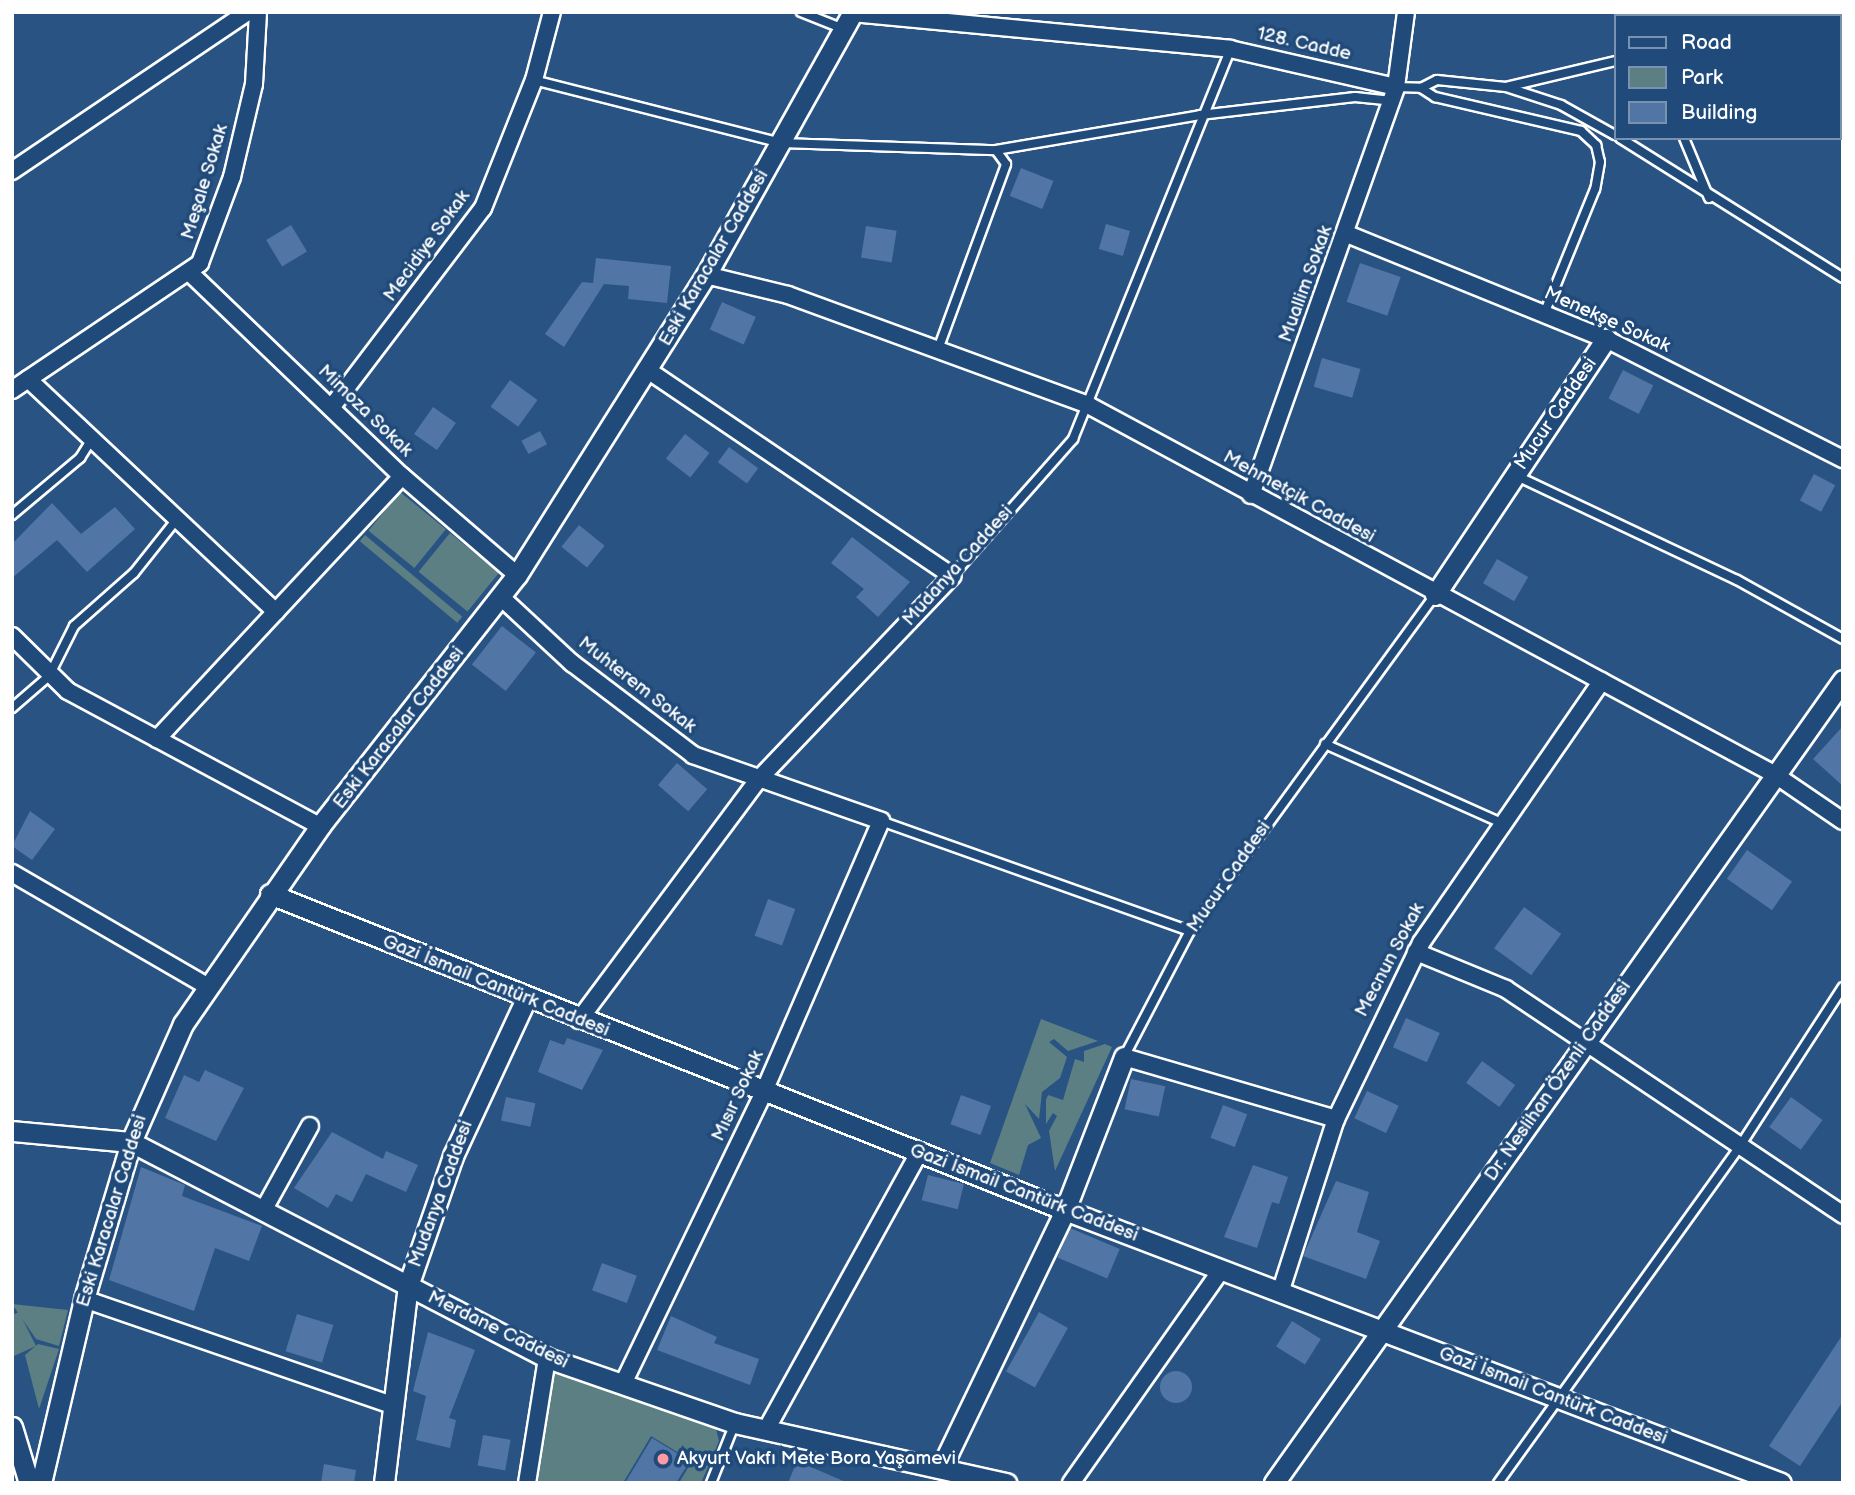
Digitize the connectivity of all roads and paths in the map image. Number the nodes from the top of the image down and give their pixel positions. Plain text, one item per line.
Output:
1 (248, 12) edge
2 (258, 12) edge
3 (552, 12) edge
4 (801, 12) edge
5 (1406, 12) edge
6 (850, 18) edge
7 (1230, 49) junction
8 (1614, 61) edge
9 (534, 80) junction
10 (1506, 87) junction
11 (1420, 88) junction
12 (1394, 94) junction
13 (1200, 115) junction
14 (1614, 135) edge
15 (1622, 140) edge
16 (1685, 140) edge
17 (781, 143) junction
18 (996, 150) junction
19 (12, 172) edge
20 (1709, 198) junction
21 (1347, 234) junction
22 (189, 272) junction
23 (706, 275) junction
24 (1843, 278) edge
25 (1544, 314) junction
26 (1606, 339) junction
27 (937, 352) junction
28 (648, 370) junction
29 (28, 379) junction
30 (12, 390) edge
31 (1088, 405) junction
32 (331, 408) junction
33 (92, 439) junction
34 (1843, 459) edge
35 (1515, 475) junction
36 (402, 476) junction
37 (1251, 495) junction
38 (12, 515) edge
39 (177, 519) junction
40 (517, 575) junction
41 (952, 576) junction
42 (1435, 595) junction
43 (502, 598) junction
44 (276, 612) junction
45 (12, 636) edge
46 (1843, 639) edge
47 (48, 676) junction
48 (1843, 680) edge
49 (1602, 681) junction
50 (12, 708) edge
51 (157, 739) junction
52 (1325, 744) junction
53 (1774, 774) junction
54 (758, 780) junction
55 (881, 821) junction
56 (1843, 821) edge
57 (1499, 822) junction
58 (320, 826) junction
59 (12, 873) edge
60 (270, 894) junction
61 (1190, 931) junction
62 (1416, 952) junction
63 (205, 985) junction
64 (1843, 987) edge
65 (526, 999) junction
66 (579, 1020) junction
67 (1583, 1042) junction
68 (1124, 1058) junction
69 (764, 1092) junction
70 (1336, 1119) junction
71 (310, 1126) dead end
72 (12, 1131) edge
73 (131, 1142) junction
74 (1740, 1146) junction
75 (919, 1153) junction
76 (1065, 1210) junction
77 (263, 1211) junction
78 (1843, 1215) edge
79 (1221, 1270) junction
80 (408, 1286) junction
81 (1280, 1293) junction
82 (84, 1299) junction
83 (1385, 1334) junction
84 (547, 1358) junction
85 (623, 1384) junction
86 (1559, 1397) junction
87 (394, 1406) junction
88 (735, 1423) junction
89 (12, 1427) edge
90 (766, 1430) junction
91 (942, 1466) junction
92 (30, 1475) edge
93 (384, 1483) edge
94 (527, 1483) edge
95 (711, 1483) edge
96 (1006, 1483) edge
97 (1071, 1483) edge
98 (1274, 1483) edge
99 (1498, 1483) edge
100 (1782, 1483) edge

1 - 19 street
2 - 22 street, Meşale Sokak
3 - 9 street, Mecidiye Sokak
4 - 6 lane
5 - 12 street, Muallim Sokak
6 - 7 street, 128. Cadde
6 - 17 street, Eski Karacalar Caddesi
7 - 12 street, 128. Cadde
7 - 13 lane, Mudanya Caddesi
8 - 10 lane, 128. Cadde
9 - 17 lane
9 - 32 street, Mecidiye Sokak
10 - 11 lane, 128. Cadde
10 - 14 lane
11 - 12 lane, 128. Cadde
11 - 25 lane
12 - 13 lane
12 - 21 street, Muallim Sokak
13 - 18 lane
13 - 31 lane, Mudanya Caddesi
15 - 20 lane
16 - 20 lane
17 - 18 lane
17 - 23 street, Eski Karacalar Caddesi
18 - 27 lane
20 - 24 lane
21 - 25 street, Menekşe Sokak
21 - 37 street, Muallim Sokak
22 - 29 street, Meşale Sokak
22 - 32 street, Mimoza Sokak
23 - 27 street, Mehmetçik Caddesi
23 - 28 street, Eski Karacalar Caddesi
25 - 26 street, Menekşe Sokak
26 - 34 street, Menekşe Sokak
26 - 35 street, Mucur Caddesi
27 - 31 street, Mehmetçik Caddesi
28 - 40 street, Eski Karacalar Caddesi
28 - 41 street
29 - 30 street, Meşale Sokak
29 - 33 street
31 - 37 street, Mehmetçik Caddesi
31 - 41 lane, Mudanya Caddesi
32 - 36 street, Mimoza Sokak
33 - 38 lane
33 - 39 street
35 - 42 street, Mucur Caddesi
35 - 46 lane
36 - 40 street, Mimoza Sokak
36 - 44 street
37 - 42 street, Mehmetçik Caddesi
39 - 44 street
39 - 47 lane
40 - 43 street, Eski Karacalar Caddesi
41 - 54 street, Mudanya Caddesi
42 - 49 street, Mehmetçik Caddesi
42 - 52 lane, Mucur Caddesi
43 - 54 street, Muhterem Sokak
43 - 58 street, Eski Karacalar Caddesi
44 - 51 street
45 - 47 street
47 - 50 lane
47 - 51 street
48 - 53 street, Dr. Neslihan Özenli Caddesi
49 - 53 street, Mehmetçik Caddesi
49 - 57 street, Mecnun Sokak
51 - 58 street
52 - 57 lane
52 - 61 lane, Mucur Caddesi
53 - 56 street, Mehmetçik Caddesi
53 - 67 street, Dr. Neslihan Özenli Caddesi
54 - 55 street, Muhterem Sokak
54 - 66 street, Mudanya Caddesi
55 - 61 lane
55 - 69 street, Mısır Sokak
57 - 62 street, Mecnun Sokak
58 - 60 street, Eski Karacalar Caddesi
59 - 63 street
60 - 63 street, Eski Karacalar Caddesi
60 - 65 street, Gazi İsmail Cantürk Caddesi
61 - 68 lane, Mucur Caddesi
62 - 67 street
62 - 70 street, Mecnun Sokak
63 - 73 street, Eski Karacalar Caddesi
64 - 74 lane
65 - 66 street, Gazi İsmail Cantürk Caddesi
65 - 80 street, Mudanya Caddesi
66 - 69 street, Gazi İsmail Cantürk Caddesi
67 - 74 street
67 - 83 street, Dr. Neslihan Özenli Caddesi
68 - 70 street
68 - 76 street, Mucur Caddesi
69 - 75 street, Gazi İsmail Cantürk Caddesi
69 - 85 street, Mısır Sokak
70 - 81 street, Mecnun Sokak
71 - 77 street
72 - 73 street, Merdane Caddesi
73 - 77 street, Merdane Caddesi
73 - 82 street, Eski Karacalar Caddesi
74 - 78 street
74 - 86 lane
75 - 76 street, Gazi İsmail Cantürk Caddesi
75 - 90 street
76 - 79 street, Gazi İsmail Cantürk Caddesi
76 - 91 street, Mucur Caddesi
77 - 80 street, Merdane Caddesi
79 - 81 street, Gazi İsmail Cantürk Caddesi
79 - 97 street
80 - 84 street, Merdane Caddesi
80 - 87 street, Mudanya Caddesi
81 - 83 street, Gazi İsmail Cantürk Caddesi
82 - 87 street
82 - 92 street, Eski Karacalar Caddesi
83 - 86 street, Gazi İsmail Cantürk Caddesi
83 - 98 street, Dr. Neslihan Özenli Caddesi
84 - 85 street, Merdane Caddesi
84 - 94 street
85 - 88 street, Merdane Caddesi
86 - 99 lane
86 - 100 street, Gazi İsmail Cantürk Caddesi
87 - 93 street, Mudanya Caddesi
88 - 90 street, Merdane Caddesi
88 - 95 lane
89 - 92 street
90 - 91 street, Merdane Caddesi
91 - 96 street, Merdane Caddesi

